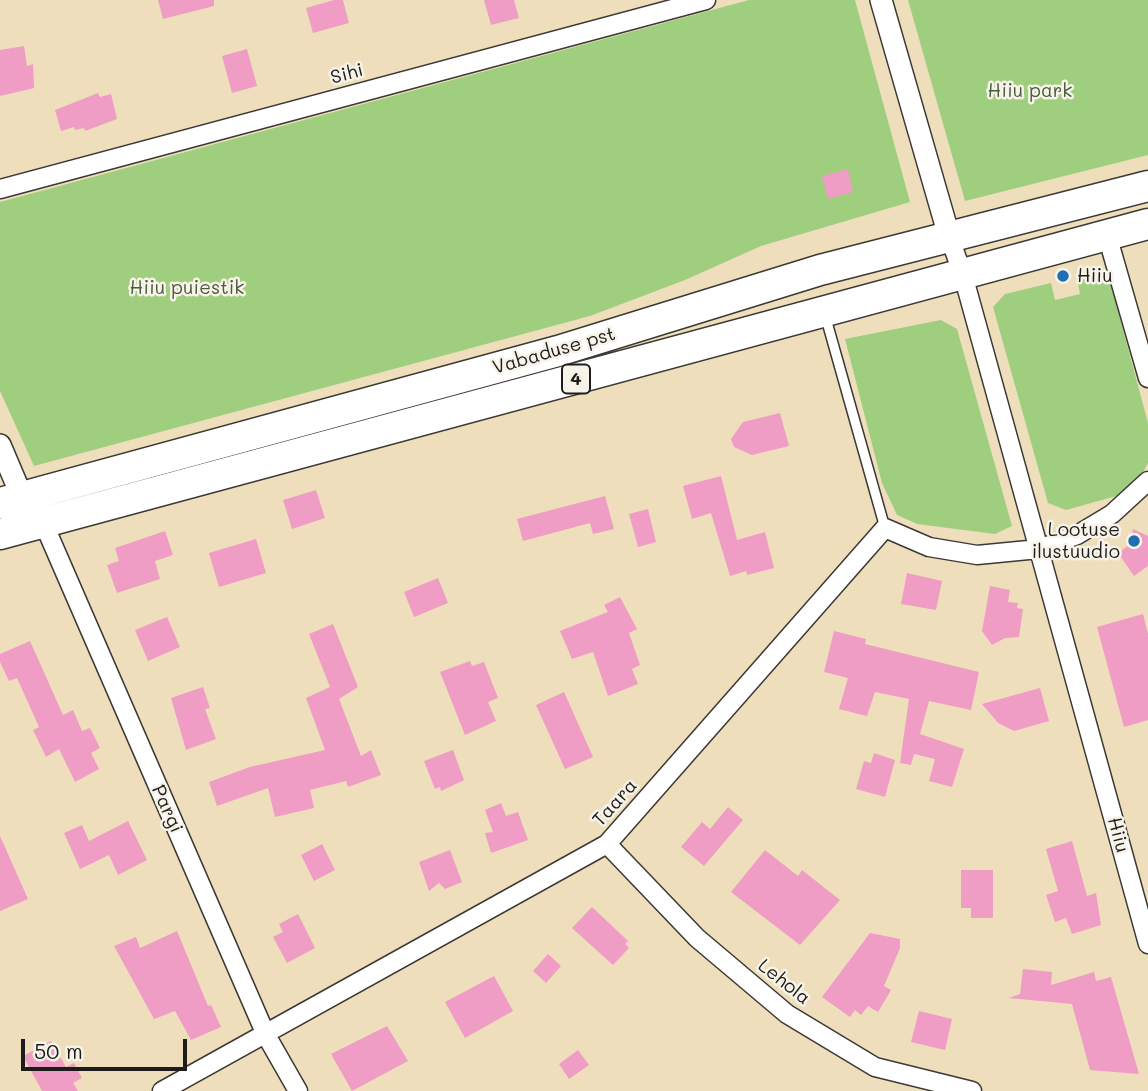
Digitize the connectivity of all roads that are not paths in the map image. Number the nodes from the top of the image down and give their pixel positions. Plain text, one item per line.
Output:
1 (706, 0) edge
2 (881, 0) edge
3 (1148, 186) edge
4 (0, 189) edge
5 (1148, 224) edge
6 (1108, 235) junction
7 (949, 236) junction
8 (963, 275) junction
9 (824, 313) junction
10 (1148, 378) edge
11 (0, 445) edge
12 (1148, 481) edge
13 (11, 500) edge
14 (43, 522) junction
15 (885, 528) junction
16 (0, 534) edge
17 (1040, 548) junction
18 (607, 844) junction
19 (1148, 944) edge
20 (266, 1035) junction
21 (967, 1090) edge
22 (162, 1091) edge
23 (298, 1091) edge

1 - 4 street, Sihi
2 - 7 street, Hiiu
3 - 7 highway, Vabaduse pst / 4
5 - 6 highway, Vabaduse pst / 4
6 - 8 highway, Vabaduse pst / 4
6 - 10 street
7 - 8 street, Hiiu
7 - 13 highway, Vabaduse pst / 4
8 - 9 highway, Vabaduse pst / 4
8 - 17 street, Hiiu
9 - 14 highway, Vabaduse pst / 4
9 - 15 lane
11 - 13 street
12 - 17 street
13 - 14 street
14 - 16 highway, Vabaduse pst / 4
14 - 20 street, Pargi
15 - 17 street
15 - 18 street, Taara
17 - 19 street, Hiiu
18 - 20 street, Taara
18 - 21 street, Lehola
20 - 22 street, Taara
20 - 23 street, Pargi

